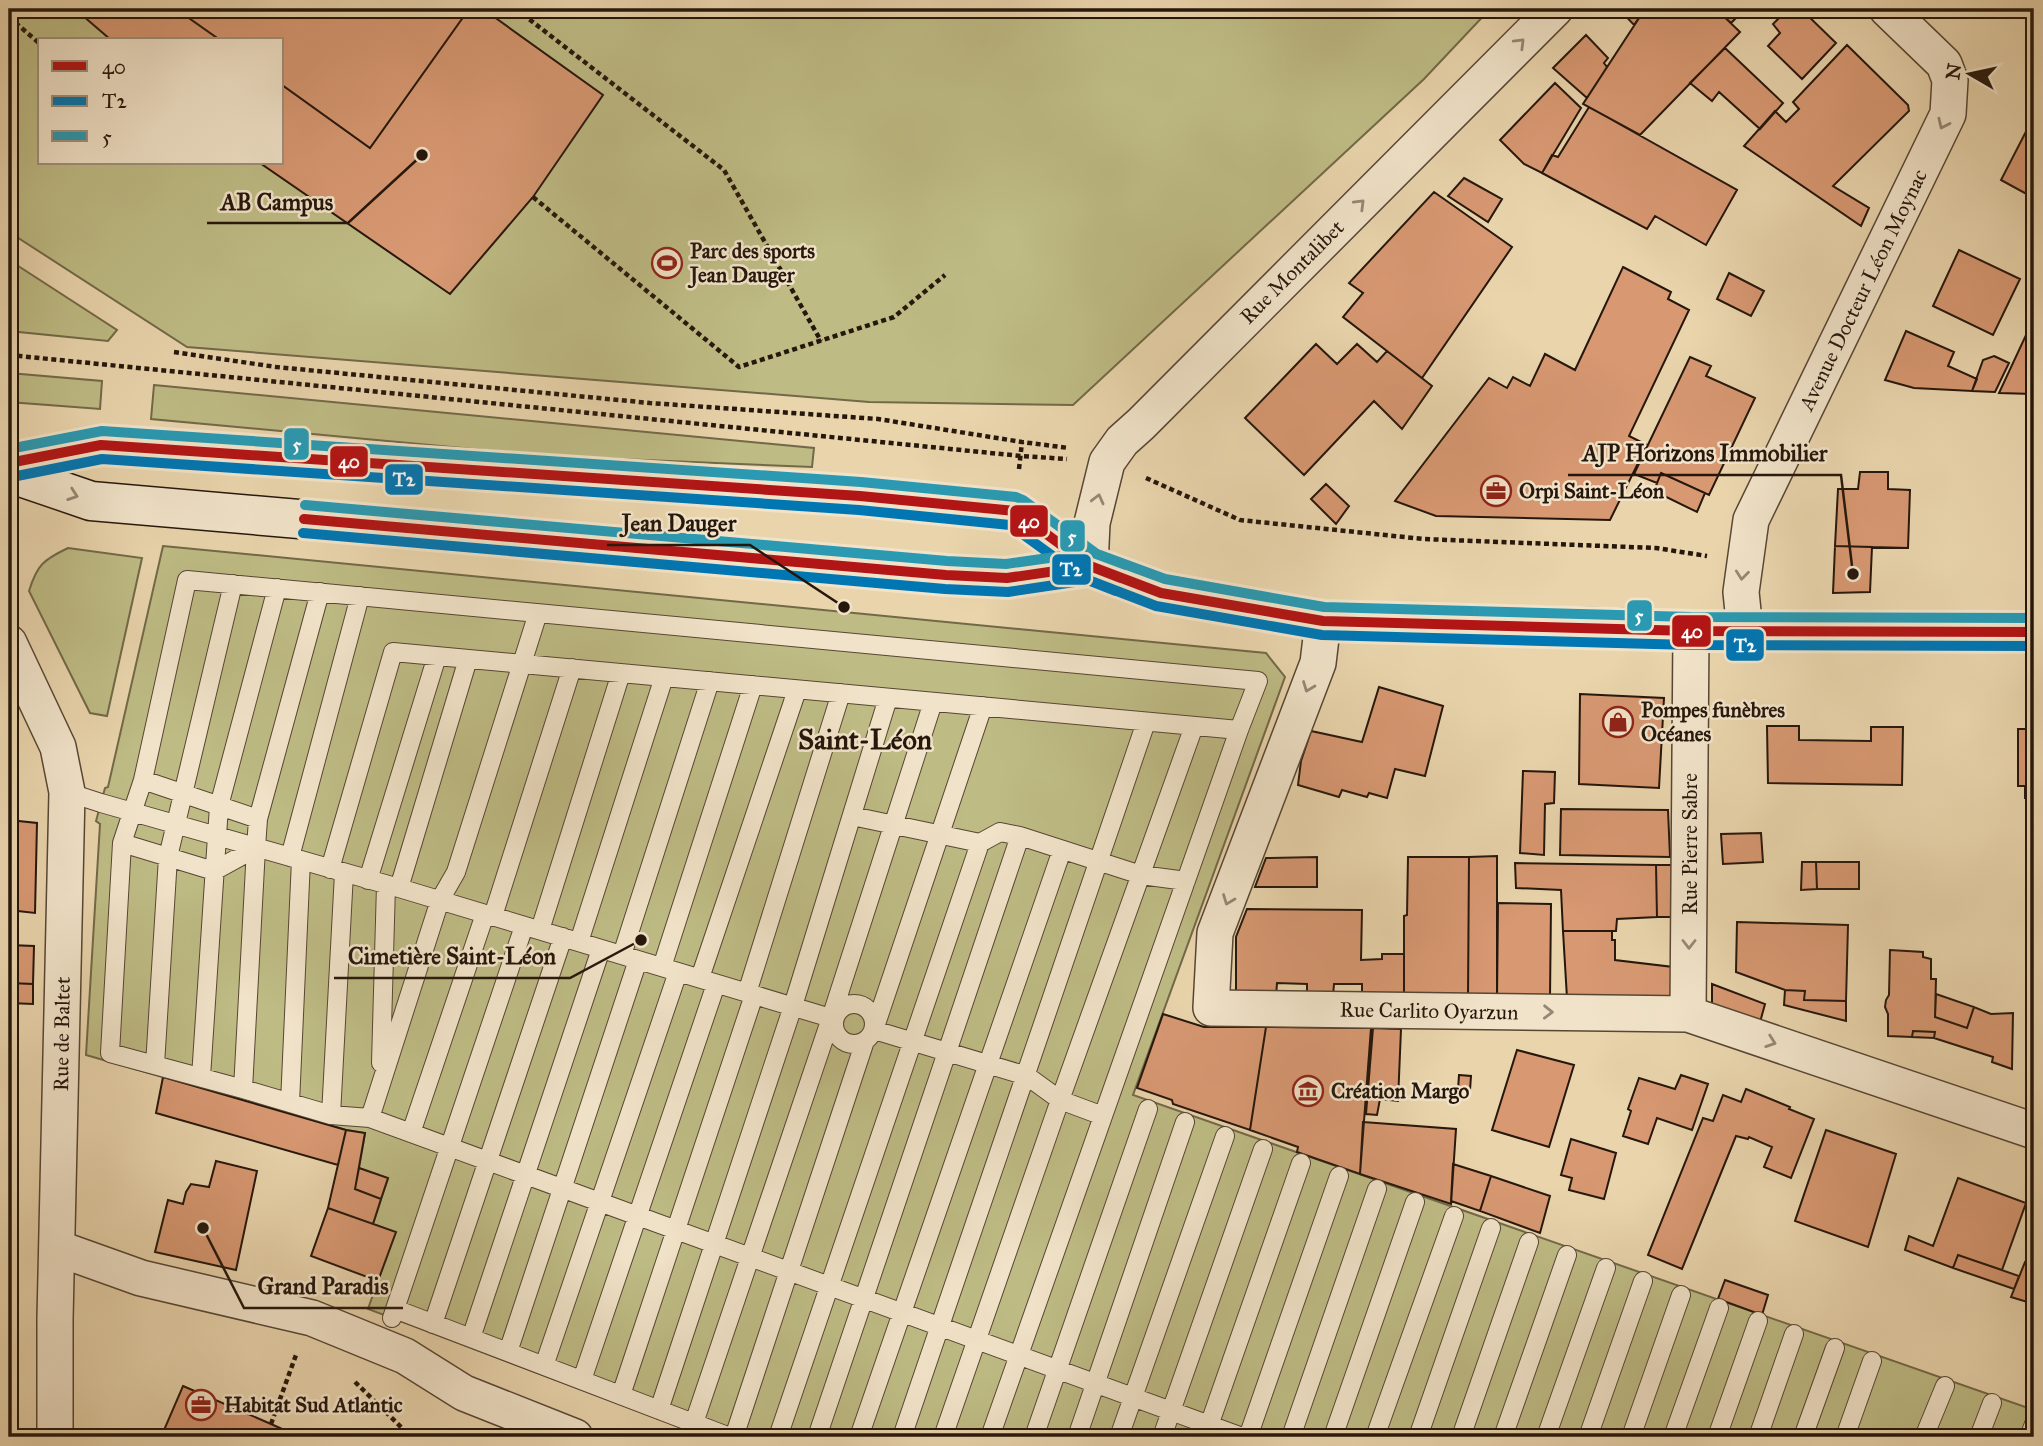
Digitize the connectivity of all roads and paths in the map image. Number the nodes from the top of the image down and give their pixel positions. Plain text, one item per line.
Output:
1 (516, 9) edge
2 (1555, 9) edge
3 (1887, 9) edge
4 (9, 17) edge
5 (38, 42) edge
6 (533, 197) dead end
7 (945, 275) dead end
8 (821, 341) junction
9 (174, 352) dead end
10 (9, 355) edge
11 (1022, 442) junction
12 (1092, 455) junction
13 (1021, 456) junction
14 (9, 463) edge
15 (9, 473) edge
16 (1744, 563) junction
17 (1090, 566) junction
18 (233, 584) junction
19 (277, 588) junction
20 (320, 592) junction
21 (360, 596) junction
22 (538, 613) junction
23 (1323, 621) junction
24 (1691, 631) junction
25 (1745, 631) junction
26 (2034, 632) edge
27 (9, 643) edge
28 (437, 656) junction
29 (468, 659) junction
30 (523, 664) junction
31 (572, 668) junction
32 (621, 673) junction
33 (664, 677) junction
34 (710, 681) junction
35 (753, 685) junction
36 (797, 690) junction
37 (841, 693) junction
38 (888, 698) junction
39 (933, 702) junction
40 (983, 706) junction
41 (1146, 722) junction
42 (1194, 726) junction
43 (1239, 730) junction
44 (143, 780) junction
45 (67, 792) junction
46 (181, 793) junction
47 (219, 806) junction
48 (132, 812) junction
49 (852, 816) junction
50 (258, 819) junction
51 (174, 824) junction
52 (894, 824) junction
53 (940, 835) junction
54 (217, 836) junction
55 (1020, 836) junction
56 (122, 843) junction
57 (980, 843) junction
58 (257, 848) junction
59 (1062, 850) junction
60 (167, 857) junction
61 (295, 859) junction
62 (1099, 861) junction
63 (214, 871) junction
64 (337, 871) junction
65 (1141, 875) junction
66 (368, 880) junction
67 (1186, 881) junction
68 (393, 887) junction
69 (440, 900) junction
70 (489, 915) junction
71 (532, 928) junction
72 (571, 940) junction
73 (601, 949) junction
74 (630, 957) junction
75 (670, 969) junction
76 (708, 981) junction
77 (750, 994) junction
78 (793, 1006) junction
79 (1688, 1014) junction
80 (832, 1018) junction
81 (869, 1035) junction
82 (912, 1041) junction
83 (947, 1052) junction
84 (989, 1064) junction
85 (155, 1065) junction
86 (1027, 1076) junction
87 (201, 1077) junction
88 (381, 1083) junction
89 (243, 1089) junction
90 (1060, 1100) junction
91 (290, 1103) junction
92 (1148, 1109) dead end
93 (331, 1115) junction
94 (1102, 1116) junction
95 (370, 1118) junction
96 (1185, 1122) dead end
97 (2034, 1130) edge
98 (411, 1133) junction
99 (1224, 1136) dead end
100 (448, 1147) junction
101 (1263, 1149) dead end
102 (487, 1161) junction
103 (1301, 1163) dead end
104 (525, 1175) junction
105 (1339, 1176) dead end
106 (562, 1188) junction
107 (1377, 1189) dead end
108 (1416, 1202) dead end
109 (600, 1203) junction
110 (637, 1216) junction
111 (1454, 1216) dead end
112 (1490, 1228) dead end
113 (676, 1230) junction
114 (1529, 1241) dead end
115 (713, 1244) junction
116 (57, 1248) junction
117 (1567, 1255) dead end
118 (750, 1258) junction
119 (1606, 1268) dead end
120 (788, 1272) junction
121 (1643, 1281) dead end
122 (829, 1287) junction
123 (1681, 1295) dead end
124 (863, 1300) junction
125 (1718, 1308) dead end
126 (902, 1314) junction
127 (1758, 1321) dead end
128 (433, 1324) junction
129 (940, 1328) junction
130 (1794, 1334) dead end
131 (471, 1338) junction
132 (977, 1341) junction
133 (300, 1345) dead end
134 (1835, 1348) dead end
135 (508, 1352) junction
136 (1018, 1356) junction
137 (1872, 1361) dead end
138 (544, 1366) junction
139 (1057, 1370) junction
140 (352, 1379) dead end
141 (582, 1380) junction
142 (1096, 1384) junction
143 (1945, 1386) dead end
144 (621, 1395) junction
145 (1133, 1398) junction
146 (1992, 1403) dead end
147 (659, 1409) junction
148 (1171, 1412) junction
149 (694, 1423) junction
150 (271, 1424) dead end
151 (2034, 1424) edge
152 (1207, 1431) edge
153 (55, 1437) edge
154 (397, 1437) edge
155 (575, 1437) edge
156 (732, 1437) edge
157 (778, 1437) edge
158 (817, 1437) edge
159 (859, 1437) edge
160 (902, 1437) edge
161 (943, 1437) edge
162 (990, 1437) edge
163 (1034, 1437) edge
164 (1077, 1437) edge
165 (1119, 1437) edge
166 (1162, 1437) edge
167 (1242, 1437) edge
168 (1248, 1437) edge
169 (1291, 1437) edge
170 (1333, 1437) edge
171 (1375, 1437) edge
172 (1418, 1437) edge
173 (1461, 1437) edge
174 (1503, 1437) edge
175 (1546, 1437) edge
176 (1588, 1437) edge
177 (1631, 1437) edge
178 (1673, 1437) edge
179 (1717, 1437) edge
180 (1758, 1437) edge
181 (1803, 1437) edge
182 (1845, 1437) edge
183 (1924, 1437) edge
184 (1979, 1437) edge
185 (2029, 1437) edge

1 - 8 path
12 -> 2 street, Rue Montalibet
3 -> 16 street, Avenue Docteur Léon Moynac
4 - 5 path
6 - 8 path
7 - 8 path
9 - 11 path
10 - 13 path
11 - 12 path
11 - 13 path
12 - 13 path
12 - 16 path
17 -> 12 street, Rue Montalibet
14 - 17 main road
15 -> 17 main road
16 -> 25 street, Avenue Docteur Léon Moynac
17 - 23 main road
18 - 19 lane
18 - 44 lane
18 - 46 lane
19 - 20 lane
19 - 47 lane
20 - 21 lane
20 - 50 lane
21 - 22 lane
21 - 61 lane
22 - 30 lane
22 - 43 lane
23 - 24 main road
23 -> 79 street, Rue Carlito Oyarzun
24 - 25 main road
24 -> 79 street, Rue Pierre Sabre
25 - 26 main road
27 - 45 street, Rue de Baltet
28 - 29 lane
28 - 64 lane
28 - 66 lane
29 - 30 lane
29 - 68 lane
30 - 31 lane
30 - 69 lane
31 - 32 lane
31 - 70 lane
32 - 33 lane
32 - 71 lane
33 - 34 lane
33 - 72 lane
34 - 35 lane
34 - 74 lane
35 - 36 lane
35 - 75 lane
36 - 37 lane
36 - 76 lane
37 - 38 lane
37 - 77 lane
38 - 39 lane
38 - 49 lane
39 - 40 lane
39 - 52 lane
40 - 41 lane
40 - 53 lane
41 - 42 lane
41 - 62 lane
42 - 43 lane
42 - 65 lane
43 - 67 lane
44 - 46 lane
44 - 48 lane
45 - 48 lane
45 - 116 street, Rue de Baltet
46 - 47 lane
46 - 51 lane
47 - 50 lane
47 - 54 lane
48 - 51 lane
48 - 56 lane
49 - 52 lane
49 - 78 lane
50 - 58 lane
51 - 54 lane
51 - 60 lane
52 - 53 lane
52 - 80 lane
53 - 57 lane
53 - 81 lane
54 - 58 lane
54 - 63 lane
55 - 57 lane
55 - 59 lane
55 - 83 lane
56 - 60 lane
56 - 85 lane
57 - 82 lane
58 - 61 lane
58 - 63 lane
58 - 89 lane
59 - 62 lane
59 - 84 lane
60 - 63 lane
60 - 85 lane
61 - 64 lane
61 - 91 lane
62 - 65 lane
62 - 86 lane
63 - 87 lane
64 - 66 lane
64 - 93 lane
65 - 67 lane
65 - 90 lane
66 - 68 lane
67 - 94 lane
68 - 69 lane
68 - 88 lane
69 - 70 lane
69 - 88 lane
70 - 71 lane
70 - 98 lane
71 - 72 lane
71 - 100 lane
72 - 73 lane
72 - 102 lane
73 - 74 lane
73 - 104 lane
74 - 75 lane
74 - 106 lane
75 - 76 lane
75 - 109 lane
76 - 77 lane
76 - 110 lane
77 - 78 lane
77 - 113 lane
78 - 80 lane
78 - 115 lane
79 -> 97 street, Rue Carlito Oyarzun
80 - 81 lane
80 - 81 lane
80 - 118 lane
81 - 82 lane
81 - 120 lane
82 - 83 lane
82 - 122 lane
83 - 84 lane
83 - 124 lane
84 - 86 lane
84 - 126 lane
85 - 87 lane
86 - 90 lane
86 - 129 lane
87 - 89 lane
88 - 95 lane
89 - 91 lane
90 - 94 lane
90 - 132 lane
91 - 93 lane
92 - 139 lane
93 - 95 lane
94 - 136 lane
95 - 98 lane
96 - 142 lane
98 - 100 lane
99 - 145 lane
100 - 102 lane
100 - 128 lane
101 - 148 lane
102 - 104 lane
102 - 128 lane
103 - 152 lane
104 - 106 lane
104 - 131 lane
105 - 168 lane
106 - 109 lane
106 - 135 lane
107 - 169 lane
108 - 170 lane
109 - 110 lane
109 - 138 lane
110 - 113 lane
110 - 141 lane
111 - 171 lane
112 - 172 lane
113 - 115 lane
113 - 144 lane
114 - 173 lane
115 - 118 lane
115 - 147 lane
116 - 153 street, Rue de Baltet
116 - 155 street
117 - 174 lane
118 - 120 lane
118 - 149 lane
119 - 175 lane
120 - 122 lane
120 - 156 lane
121 - 176 lane
122 - 124 lane
122 - 157 lane
123 - 177 lane
124 - 126 lane
124 - 158 lane
125 - 178 lane
126 - 129 lane
126 - 159 lane
127 - 179 lane
128 - 131 lane
129 - 132 lane
129 - 160 lane
130 - 180 lane
131 - 135 lane
132 - 136 lane
132 - 161 lane
133 - 150 path
134 - 181 lane
135 - 138 lane
136 - 139 lane
136 - 162 lane
137 - 182 lane
138 - 141 lane
139 - 142 lane
139 - 163 lane
140 - 154 path
141 - 144 lane
142 - 145 lane
142 - 164 lane
143 - 183 lane
144 - 147 lane
145 - 148 lane
145 - 165 lane
146 - 184 lane
147 - 149 lane
148 - 152 lane
148 - 166 lane
149 - 156 lane
151 - 185 lane
152 - 167 lane

